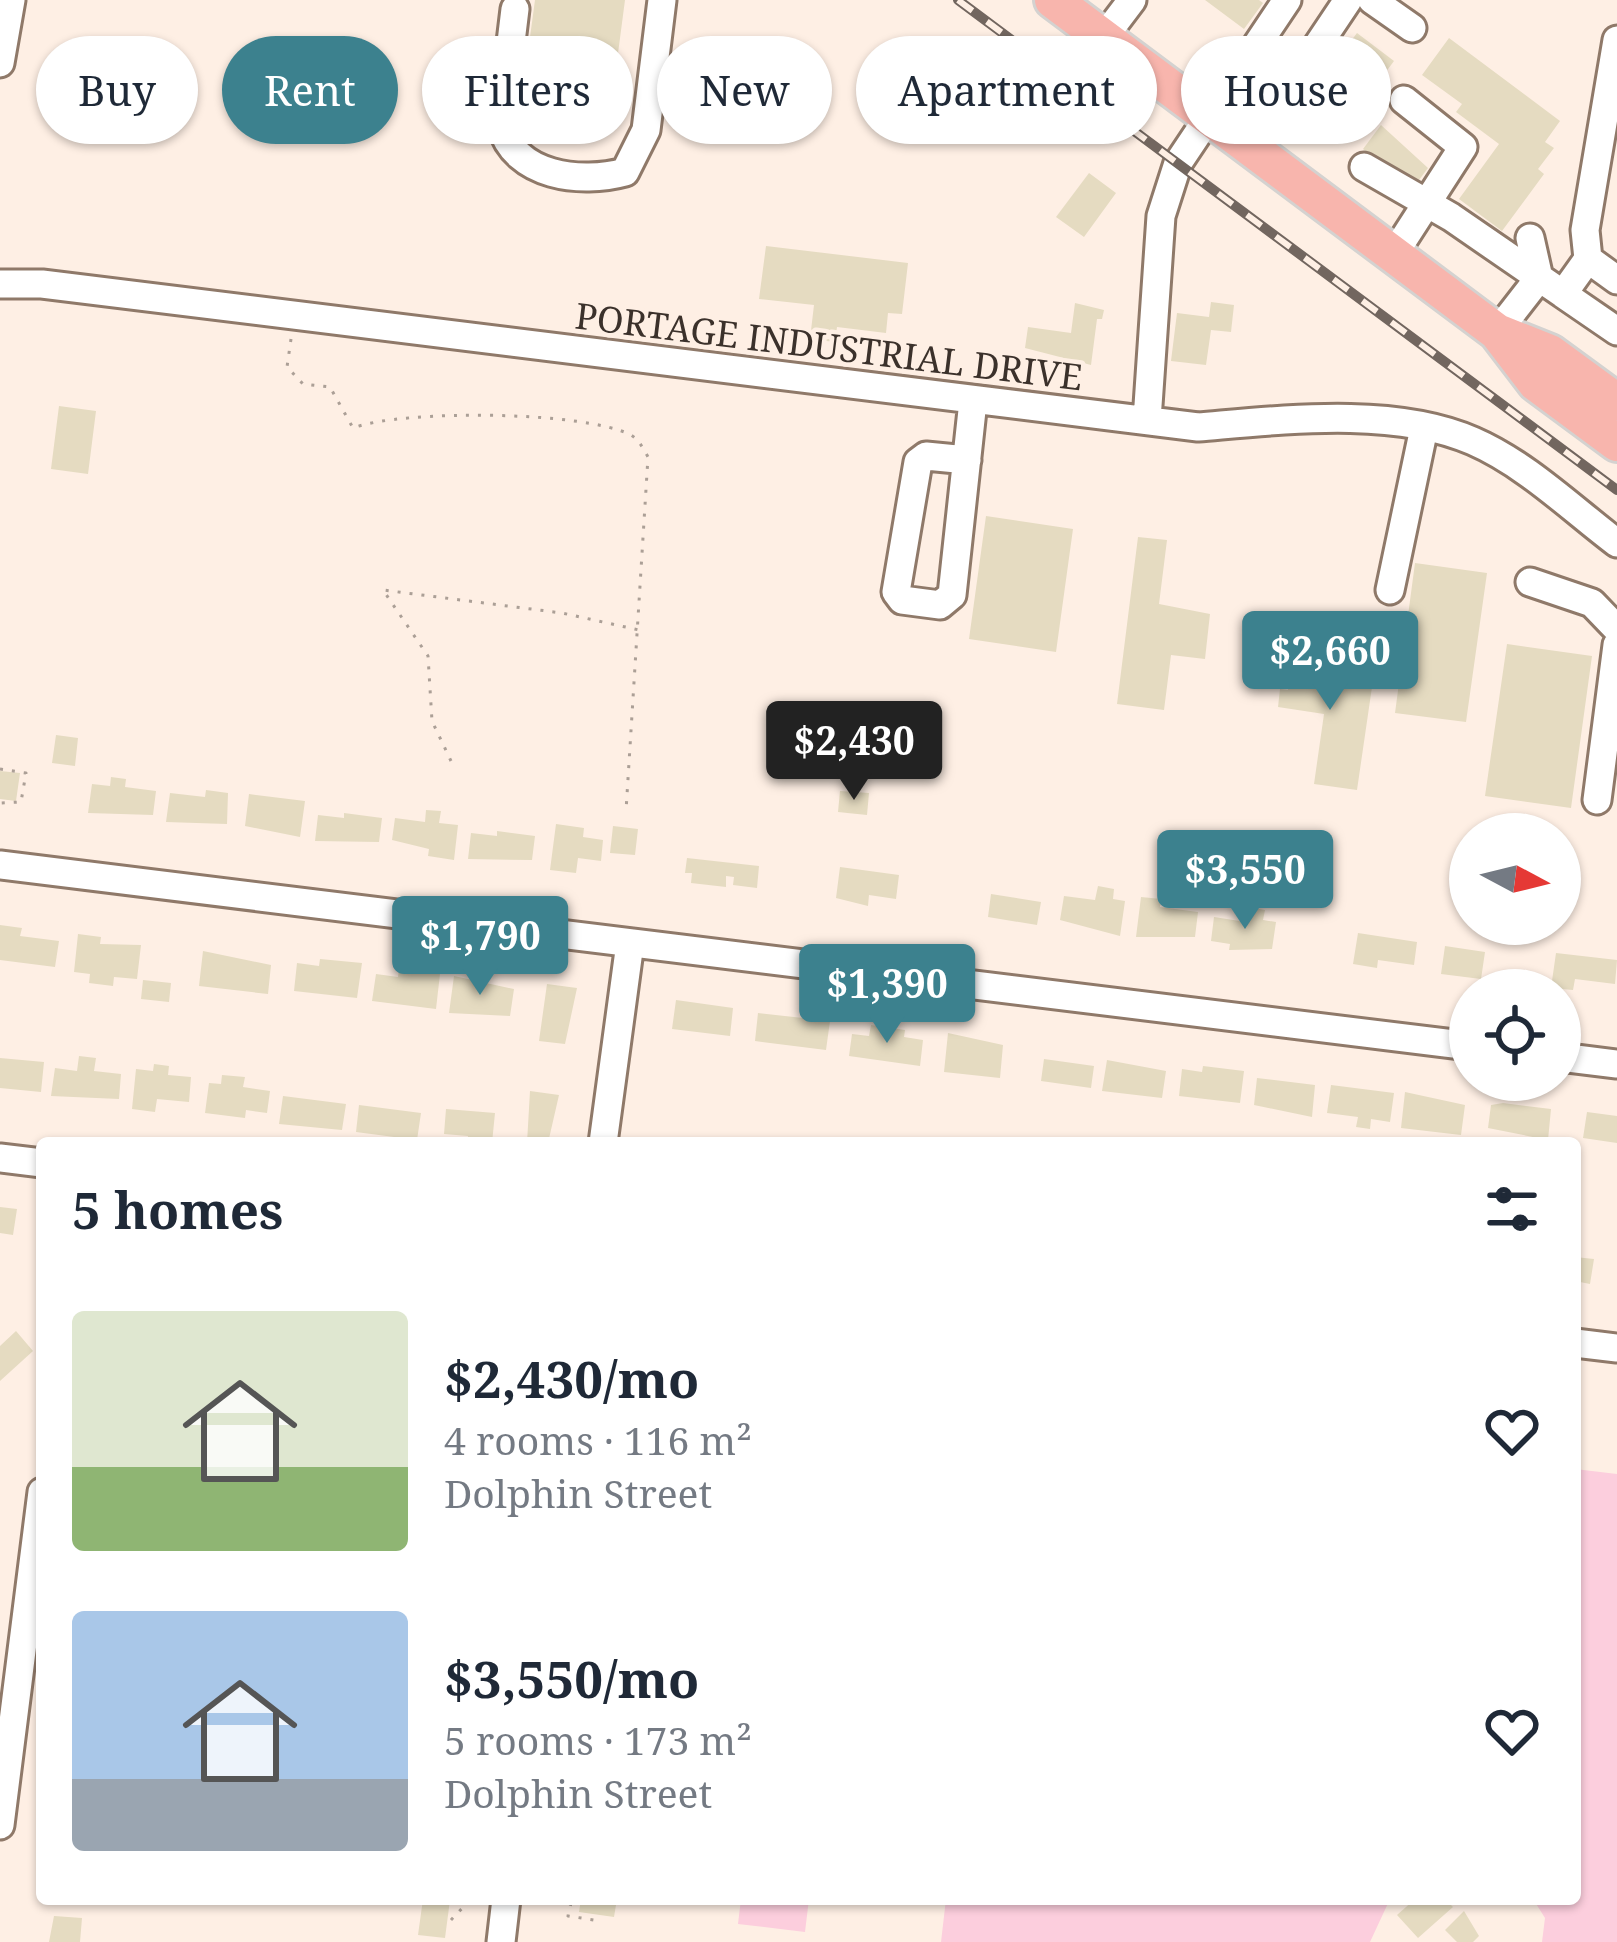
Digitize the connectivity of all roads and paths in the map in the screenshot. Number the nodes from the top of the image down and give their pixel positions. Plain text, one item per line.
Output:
1 (11, 0) edge
2 (662, 0) edge
3 (1053, 0) edge
4 (1132, 0) edge
5 (1287, 0) edge
6 (1348, 0) edge
7 (1372, 0) edge
8 (515, 9) dead end
9 (1412, 28) dead end
10 (1103, 36) edge
11 (1105, 36) edge
12 (1262, 36) edge
13 (1617, 40) edge
14 (0, 63) edge
15 (1404, 100) dead end
16 (1189, 144) edge
17 (1250, 145) joint
18 (1364, 167) dead end
19 (1425, 206) junction
20 (1530, 238) dead end
21 (1394, 254) junction
22 (1588, 259) junction
23 (1617, 280) edge
24 (0, 284) edge
25 (1551, 286) junction
26 (295, 316) junction
27 (1497, 332) junction
28 (1617, 332) edge
29 (973, 401) junction
30 (1617, 401) edge
31 (1147, 421) junction
32 (1424, 428) junction
33 (1617, 442) edge
34 (967, 460) junction
35 (1617, 542) edge
36 (1530, 583) dead end
37 (1390, 590) dead end
38 (1617, 629) edge
39 (641, 630) junction
40 (1617, 645) edge
41 (452, 761) dead end
42 (0, 769) edge
43 (1597, 800) dead end
44 (0, 803) edge
45 (626, 811) dead end
46 (0, 865) edge
47 (631, 943) junction
48 (1449, 1043) edge
49 (1581, 1060) edge
50 (1617, 1064) edge
51 (604, 1137) edge
52 (0, 1158) edge
53 (36, 1162) edge
54 (1581, 1344) edge
55 (1617, 1348) edge
56 (36, 1590) edge
57 (32, 1656) edge
58 (0, 1825) edge
59 (466, 1905) edge
60 (505, 1905) edge
61 (571, 1905) edge
62 (452, 1920) dead end
63 (594, 1920) dead end
64 (501, 1942) edge

1 - 14 street
2 - 8 street
3 - 10 main road
4 - 11 street
5 - 12 street
6 - 17 street
7 - 9 street
13 - 22 street
15 - 19 street
16 - 31 street
17 - 21 main road
18 - 19 street
19 - 21 street
19 - 25 street
20 - 25 street
21 - 27 main road
22 - 23 street
22 - 25 street
24 - 26 street, PORTAGE INDUSTRIAL DRIVE
25 - 27 street
25 - 28 street
26 - 29 street, PORTAGE INDUSTRIAL DRIVE
26 - 39 path
27 - 30 main road
27 - 33 main road
29 - 31 street, PORTAGE INDUSTRIAL DRIVE
29 - 34 street
31 - 32 street, PORTAGE INDUSTRIAL DRIVE
32 - 35 street, PORTAGE INDUSTRIAL DRIVE
32 - 37 street
34 - 34 street
36 - 38 street
39 - 41 path
39 - 45 path
40 - 43 street
42 - 44 path
46 - 47 street
47 - 48 street
47 - 51 street
49 - 50 street
52 - 53 street
54 - 55 street
56 - 57 street
57 - 58 street
59 - 62 path
60 - 64 street
61 - 63 path

